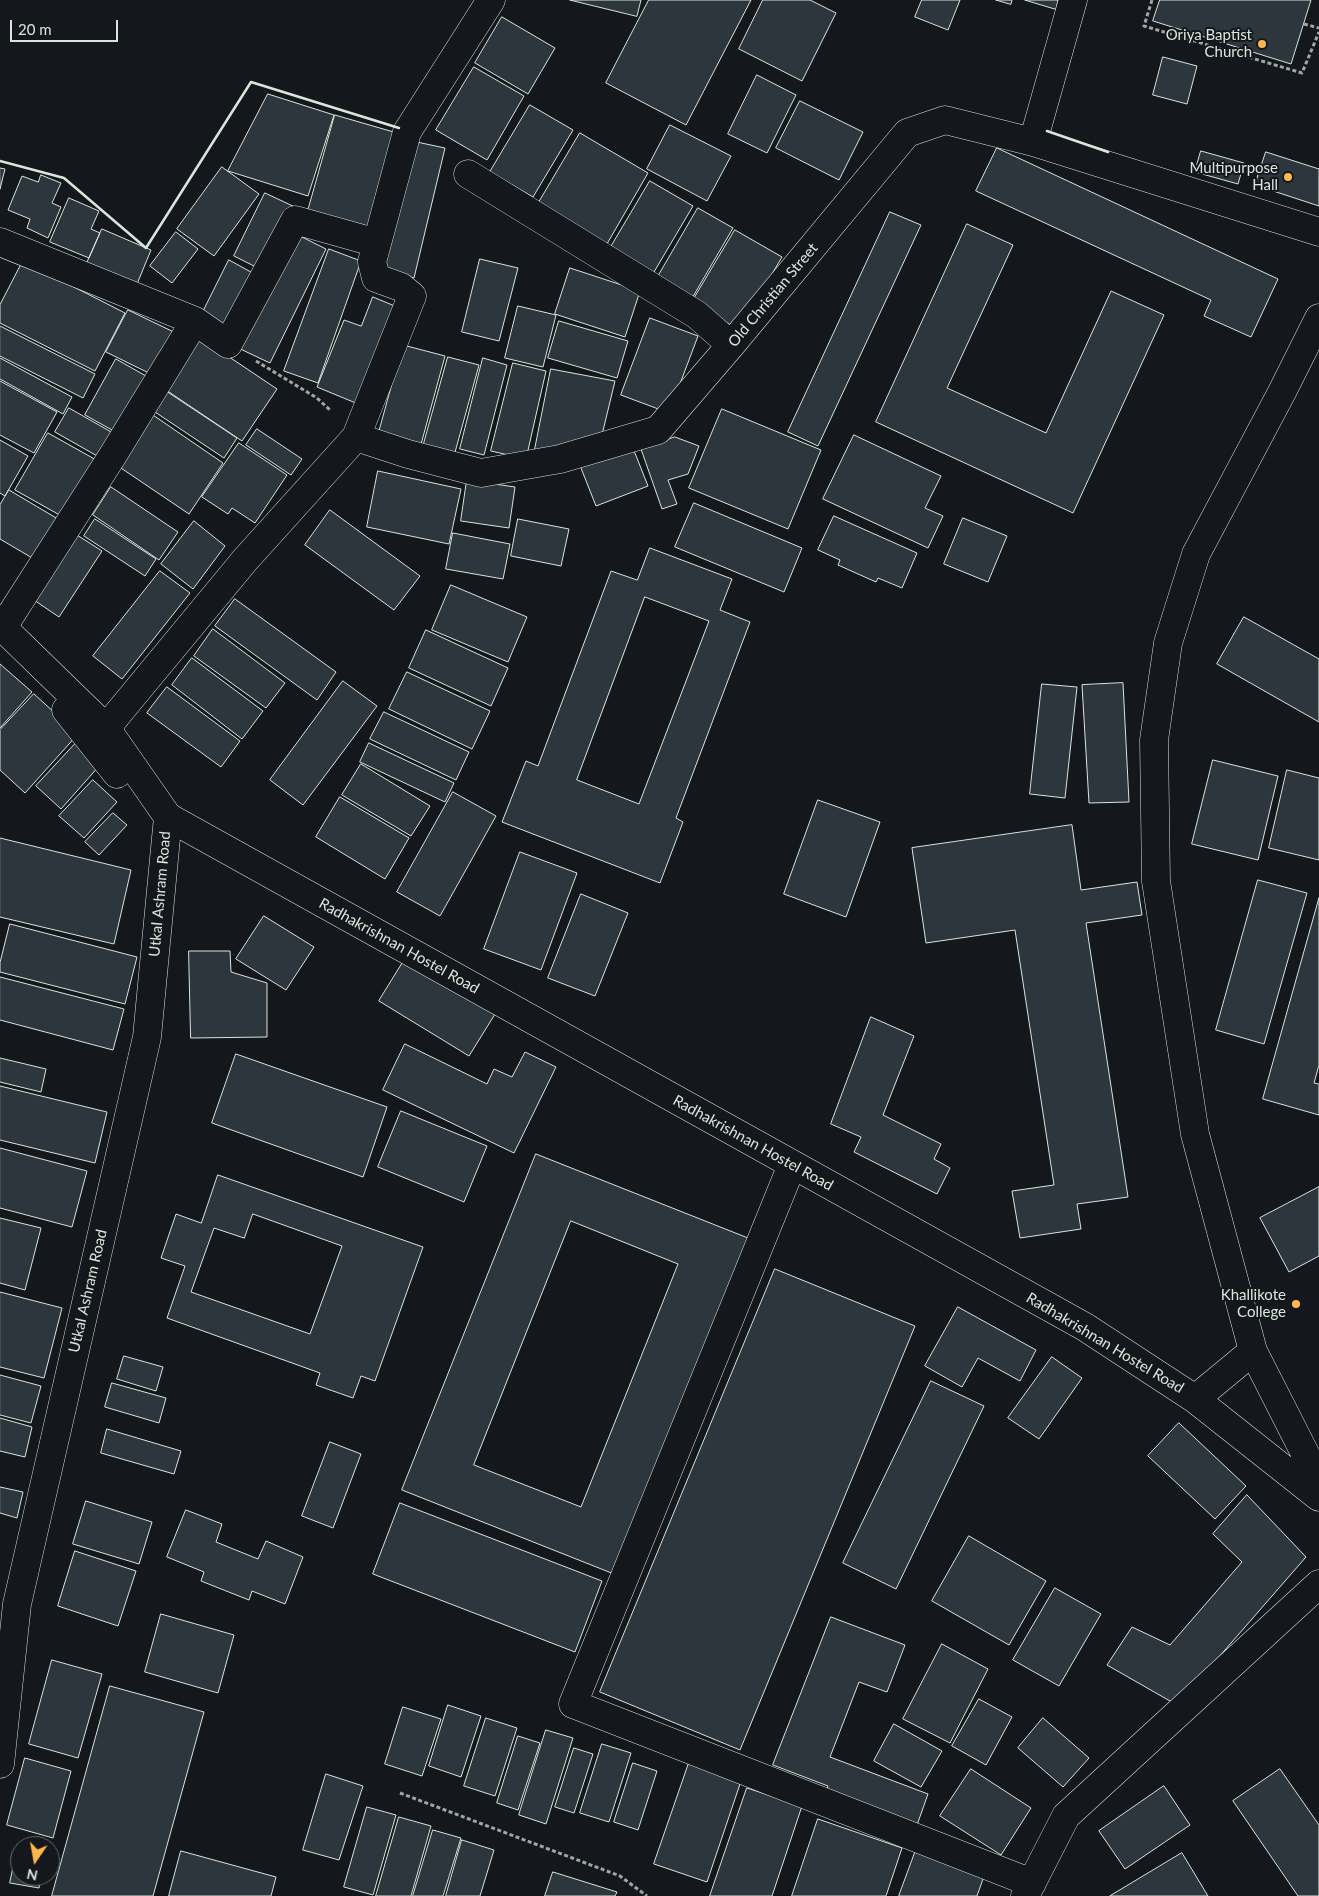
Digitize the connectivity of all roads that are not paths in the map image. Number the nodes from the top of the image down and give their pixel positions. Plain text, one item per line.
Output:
1 (491, 0) edge
2 (1073, 0) edge
3 (1033, 142) junction
4 (468, 174) dead end
5 (1319, 232) edge
6 (0, 242) edge
7 (377, 243) junction
8 (1319, 318) edge
9 (196, 321) junction
10 (731, 345) junction
11 (356, 436) junction
12 (1, 634) edge
13 (106, 728) junction
14 (168, 818) junction
15 (792, 1165) junction
16 (1254, 1351) junction
17 (1195, 1399) junction
18 (1319, 1481) edge
19 (1319, 1497) edge
20 (1319, 1584) edge
21 (0, 1764) edge
22 (1028, 1889) edge

1 - 7 street
2 - 3 street
3 - 5 street, Old Christian Street
3 - 10 street, Old Christian Street
4 - 10 street
6 - 9 street
7 - 9 street
7 - 11 street
8 - 16 street
9 - 12 street
10 - 11 street, Old Christian Street
11 - 13 street
12 - 13 street
12 - 14 street, Radhakrishnan Hostel Road
13 - 14 street
14 - 15 street, Radhakrishnan Hostel Road
14 - 21 street, Utkal Ashram Road
15 - 17 street, Radhakrishnan Hostel Road
15 - 22 street
16 - 17 street
16 - 18 street
17 - 19 street, Radhakrishnan Hostel Road
20 - 22 street

